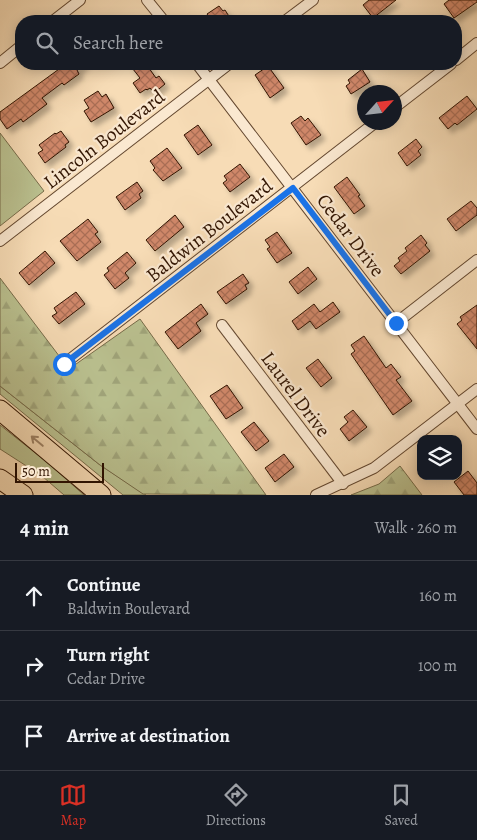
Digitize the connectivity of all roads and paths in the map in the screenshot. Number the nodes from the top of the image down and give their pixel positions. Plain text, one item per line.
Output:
1 (80, 0) edge
2 (147, 0) edge
3 (313, 0) edge
4 (61, 15) edge
5 (159, 15) edge
6 (293, 15) edge
7 (477, 43) edge
8 (15, 51) edge
9 (462, 55) edge
10 (0, 63) edge
11 (202, 70) edge
12 (221, 70) edge
13 (443, 70) edge
14 (209, 79) junction
15 (402, 102) edge
16 (366, 130) edge
17 (293, 188) junction
18 (0, 241) edge
19 (477, 260) edge
20 (396, 323) junction
21 (222, 325) dead end
22 (64, 364) dead end
23 (477, 389) edge
24 (458, 404) junction
25 (0, 410) edge
26 (477, 428) edge
27 (0, 479) edge
28 (343, 484) junction
29 (23, 495) edge
30 (101, 495) edge
31 (316, 495) edge

1 - 4 street
2 - 5 street
3 - 6 street
7 - 9 street
8 - 10 street
11 - 14 street, Cedar Drive
12 - 14 street, Lincoln Boulevard
13 - 15 street
14 - 17 street, Cedar Drive
14 - 18 street, Lincoln Boulevard
16 - 17 street, Baldwin Boulevard
17 - 20 street, Cedar Drive
17 - 22 street, Baldwin Boulevard
19 - 20 street
20 - 24 street, Cedar Drive
21 - 28 street, Laurel Drive
23 - 24 street
24 - 26 street, Cedar Drive
24 - 28 street
30 -> 25 highway
27 - 29 highway
28 - 31 street

